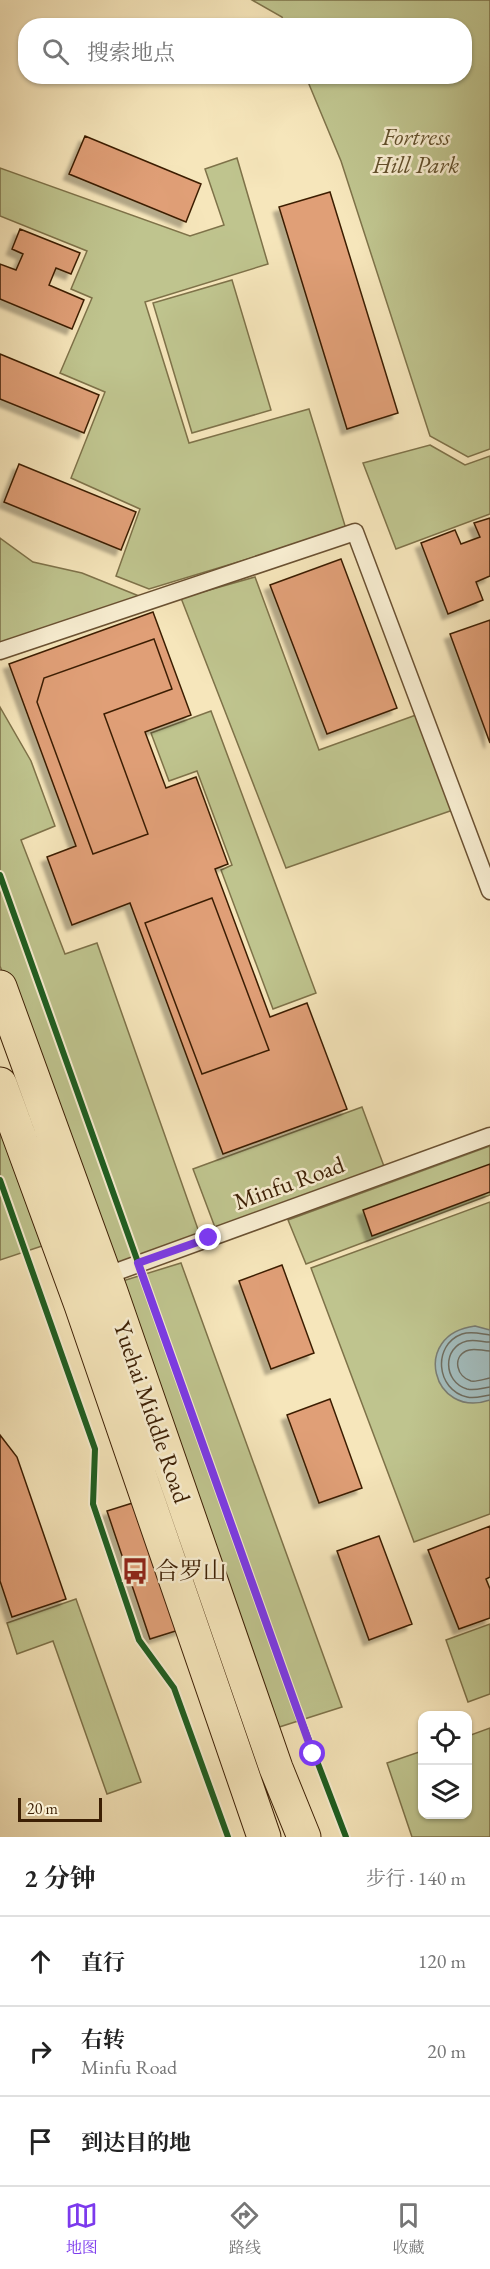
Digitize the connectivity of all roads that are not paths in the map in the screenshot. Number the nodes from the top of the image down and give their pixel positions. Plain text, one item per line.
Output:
1 (0, 651) edge
2 (490, 891) edge
3 (0, 987) edge
4 (0, 1084) edge
5 (490, 1136) edge
6 (105, 1276) junction
7 (264, 1837) edge
8 (304, 1837) edge

1 - 2 lane
3 - 6 highway, Yuehai Middle Road
4 - 7 highway, Yuehai Middle Road
5 - 6 lane, Minfu Road
6 - 8 highway, Yuehai Middle Road

